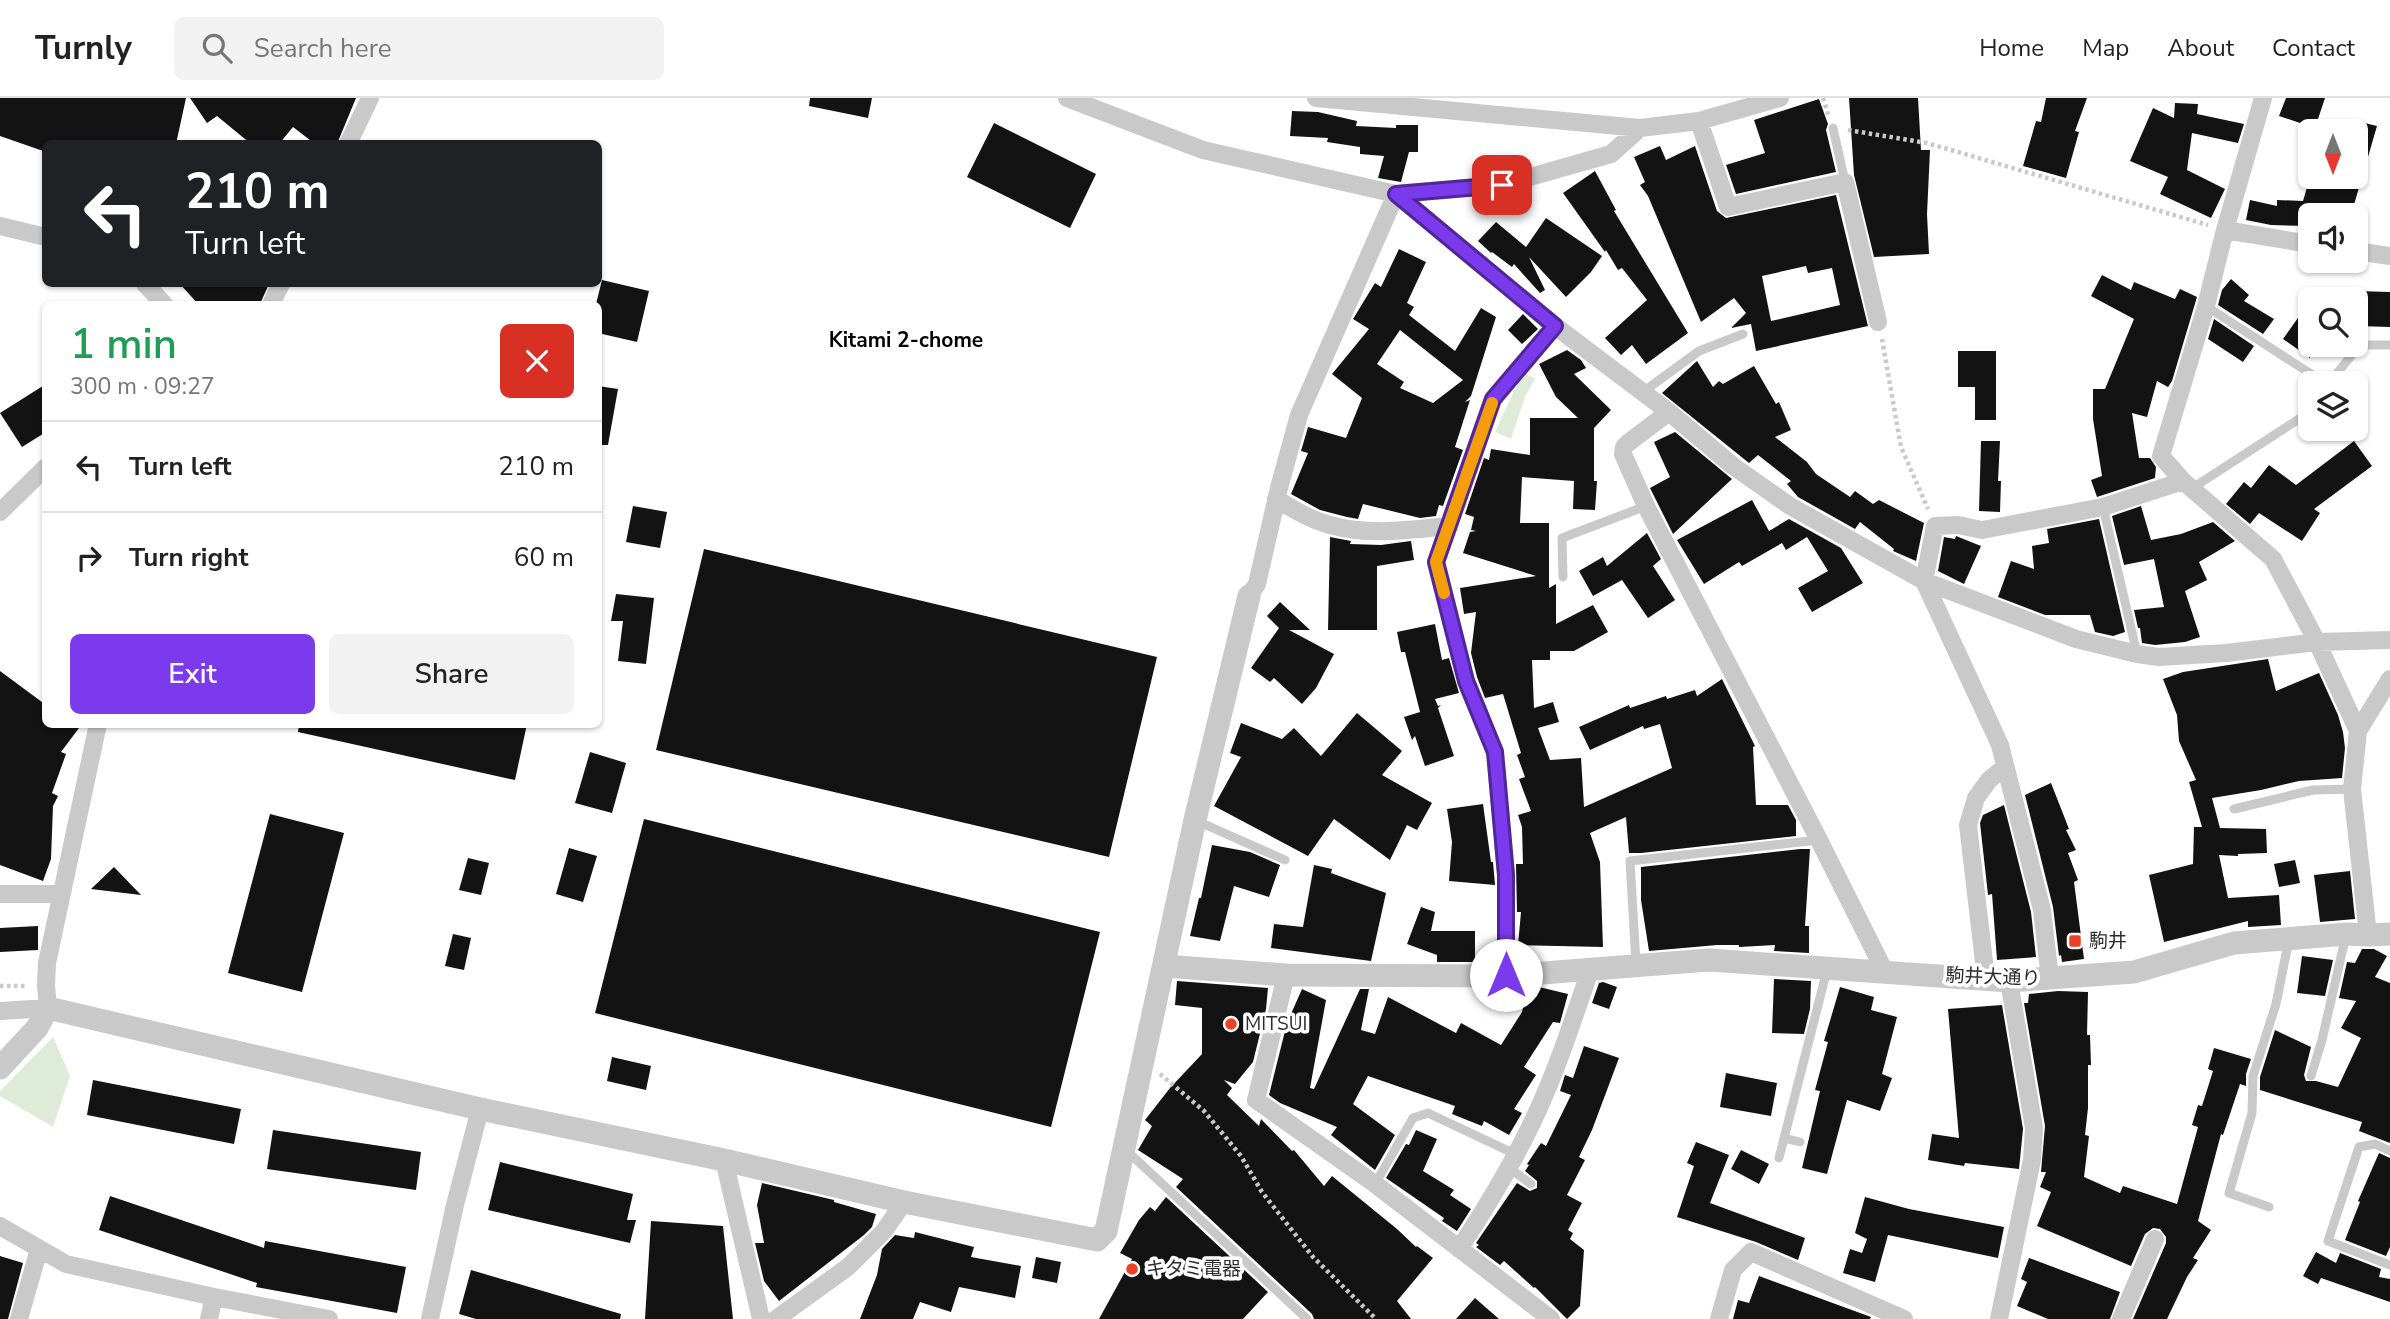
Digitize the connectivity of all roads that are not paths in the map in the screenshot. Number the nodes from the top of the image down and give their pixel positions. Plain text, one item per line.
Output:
1 (370, 98) edge
2 (1067, 98) edge
3 (1316, 98) edge
4 (1780, 98) edge
5 (2263, 98) edge
6 (1699, 121) junction
7 (1640, 128) junction
8 (1833, 128) road end
9 (350, 140) edge
10 (1845, 183) junction
11 (1396, 194) junction
12 (0, 226) edge
13 (2225, 230) junction
14 (42, 236) edge
15 (2298, 242) edge
16 (2368, 253) edge
17 (2390, 256) edge
18 (148, 287) edge
19 (161, 301) edge
20 (2206, 306) junction
21 (1878, 322) road end
22 (1555, 326) junction
23 (1743, 334) dead end
24 (2390, 345) edge
25 (2308, 371) edge
26 (2337, 371) edge
27 (1643, 392) junction
28 (1669, 412) junction
29 (2298, 419) edge
30 (42, 471) edge
31 (2189, 484) junction
32 (1276, 499) junction
33 (1646, 506) junction
34 (2103, 508) junction
35 (0, 512) edge
36 (1449, 526) junction
37 (1563, 577) dead end
38 (1924, 581) junction
39 (1249, 596) joint
40 (2390, 640) edge
41 (2317, 642) junction
42 (2137, 654) junction
43 (2390, 679) edge
44 (97, 728) edge
45 (2358, 732) junction
46 (2005, 767) junction
47 (2353, 789) junction
48 (2234, 809) dead end
49 (1195, 821) junction
50 (1819, 840) junction
51 (1285, 860) dead end
52 (0, 894) edge
53 (62, 894) junction
54 (2368, 934) edge
55 (2289, 937) junction
56 (1636, 964) junction
57 (1164, 965) junction
58 (1591, 968) junction
59 (1827, 968) junction
60 (1885, 972) junction
61 (1286, 975) junction
62 (1506, 975) junction
63 (2050, 978) junction
64 (1997, 980) junction
65 (47, 997) junction
66 (0, 1011) edge
67 (0, 1068) edge
68 (2311, 1076) dead end
69 (480, 1109) junction
70 (1784, 1138) junction
71 (1800, 1142) dead end
72 (1123, 1148) junction
73 (2390, 1150) edge
74 (1779, 1158) dead end
75 (724, 1160) junction
76 (1513, 1161) junction
77 (1375, 1184) junction
78 (1531, 1184) dead end
79 (904, 1202) junction
80 (2269, 1207) dead end
81 (0, 1226) edge
82 (2155, 1239) dead end
83 (39, 1249) junction
84 (1459, 1249) junction
85 (2390, 1265) edge
86 (214, 1297) junction
87 (782, 1318) edge
88 (2003, 1318) edge
89 (19, 1319) edge
90 (209, 1319) edge
91 (329, 1319) edge
92 (430, 1319) edge
93 (761, 1319) edge
94 (1307, 1319) edge
95 (1551, 1319) edge
96 (1719, 1319) edge
97 (1904, 1319) edge
98 (2121, 1319) edge

1 - 9 street
2 - 11 street
3 - 7 street
4 - 6 street
5 - 13 street
6 - 7 street
6 - 10 street
7 - 11 street
8 - 10 lane
10 - 21 street
11 - 22 street
11 - 32 street
12 - 14 street
13 - 15 street
13 - 20 street
16 - 17 street
18 - 19 street
20 - 25 lane
20 - 31 street
22 - 27 street
22 - 36 street
23 - 27 lane
24 - 26 lane
27 - 28 street
28 - 33 street
28 - 38 street
29 - 31 lane
30 - 35 street
31 - 34 street
31 - 41 street
32 - 36 street
32 - 39 street
33 - 37 lane
33 - 50 street
34 - 38 street
34 - 42 lane
36 - 62 street
38 - 42 street
38 - 46 street
39 - 49 street
40 - 41 street
41 - 42 street
41 - 45 street
43 - 45 street
44 - 53 street
45 - 47 street
46 - 63 street
46 - 64 street
47 - 48 lane
47 - 54 street
49 - 51 lane
49 - 57 street
50 - 56 lane
50 - 60 street
52 - 53 street
53 - 65 street
54 - 55 street, 駒井大通り
54 - 68 lane
55 - 63 street, 駒井大通り
55 - 80 lane
56 - 58 street, 駒井大通り
56 - 59 street, 駒井大通り
57 - 61 street, 駒井大通り
57 - 72 street
58 - 62 street, 駒井大通り
58 - 76 street
59 - 60 street, 駒井大通り
59 - 70 lane
60 - 64 street, 駒井大通り
61 - 62 street, 駒井大通り
61 - 77 street
63 - 64 street, 駒井大通り
64 - 88 street
65 - 66 street
65 - 67 street
65 - 69 street
69 - 75 street
69 - 92 street
70 - 71 lane
70 - 74 lane
72 - 79 street
72 - 94 lane
73 - 85 lane
75 - 79 street
75 - 93 street
76 - 77 lane
76 - 78 lane
76 - 84 street
77 - 84 street
79 - 87 street
81 - 83 street
82 - 98 street
83 - 86 street
83 - 89 street
84 - 95 street
86 - 90 street
86 - 91 street
96 - 97 street

